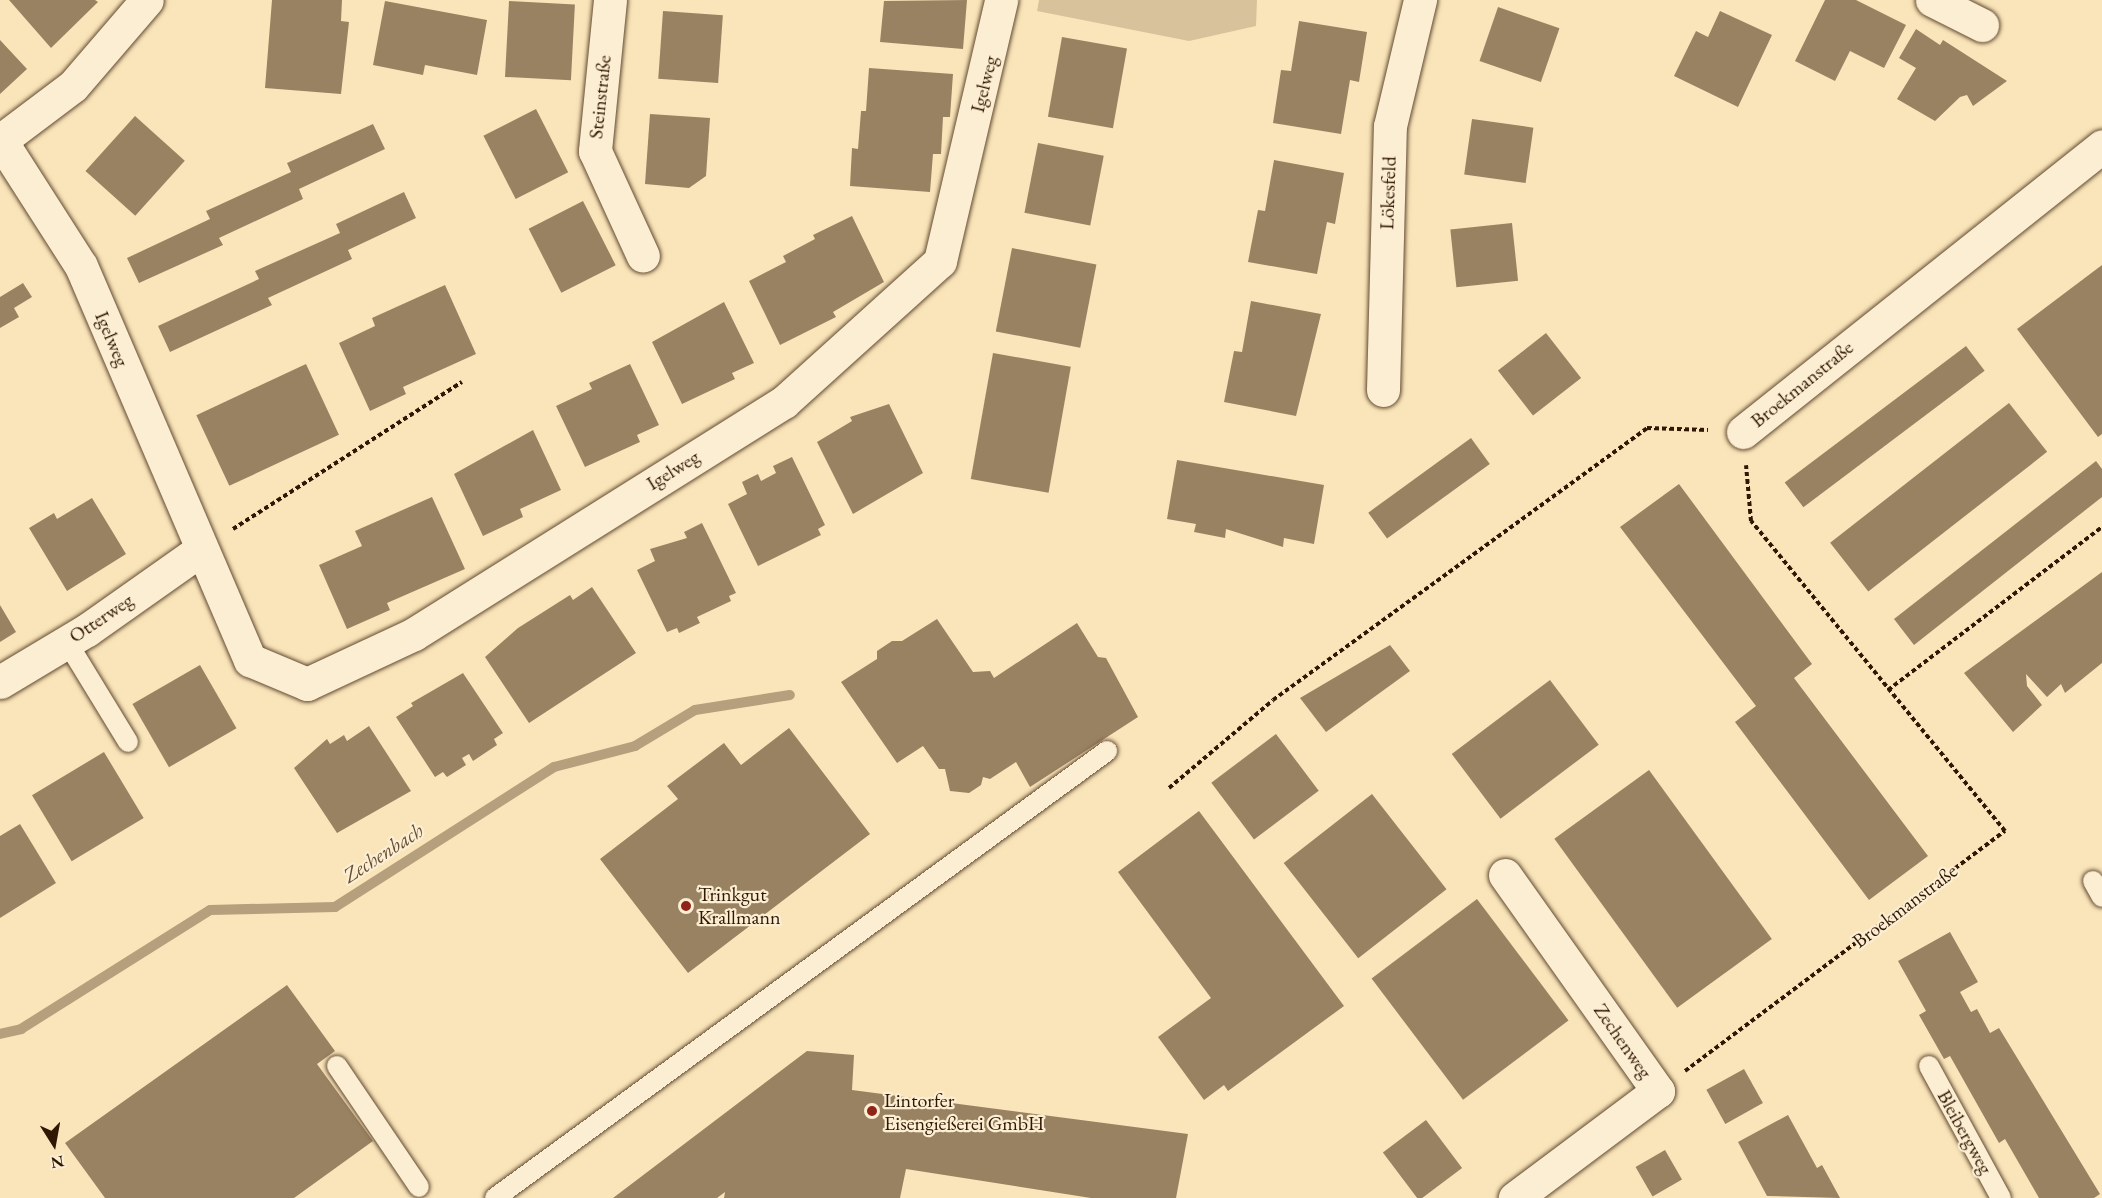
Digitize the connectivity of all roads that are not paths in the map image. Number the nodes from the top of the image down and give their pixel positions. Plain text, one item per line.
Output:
1 (147, 0) edge
2 (610, 0) edge
3 (1001, 0) edge
4 (1420, 0) edge
5 (1932, 0) edge
6 (1982, 25) dead end
7 (0, 141) edge
8 (2102, 146) edge
9 (643, 256) dead end
10 (1383, 390) dead end
11 (1743, 432) road end
12 (199, 551) junction
13 (67, 642) junction
14 (0, 682) edge
15 (128, 742) dead end
16 (1107, 751) dead end
17 (1505, 875) dead end
18 (337, 1066) dead end
19 (1929, 1066) dead end
20 (419, 1187) dead end
21 (495, 1198) edge
22 (1515, 1198) edge
23 (2001, 1198) edge

1 - 7 street
2 - 9 street, Steinstraße
3 - 12 street, Igelweg
4 - 10 street, Lökesfeld
5 - 6 street
7 - 12 street, Igelweg
8 - 11 street, Broekmanstraße
12 - 13 street, Otterweg
13 - 14 street, Otterweg
13 - 15 lane
16 - 21 lane
17 - 22 street, Zechenweg
18 - 20 lane
19 - 23 lane, Bleibergweg

